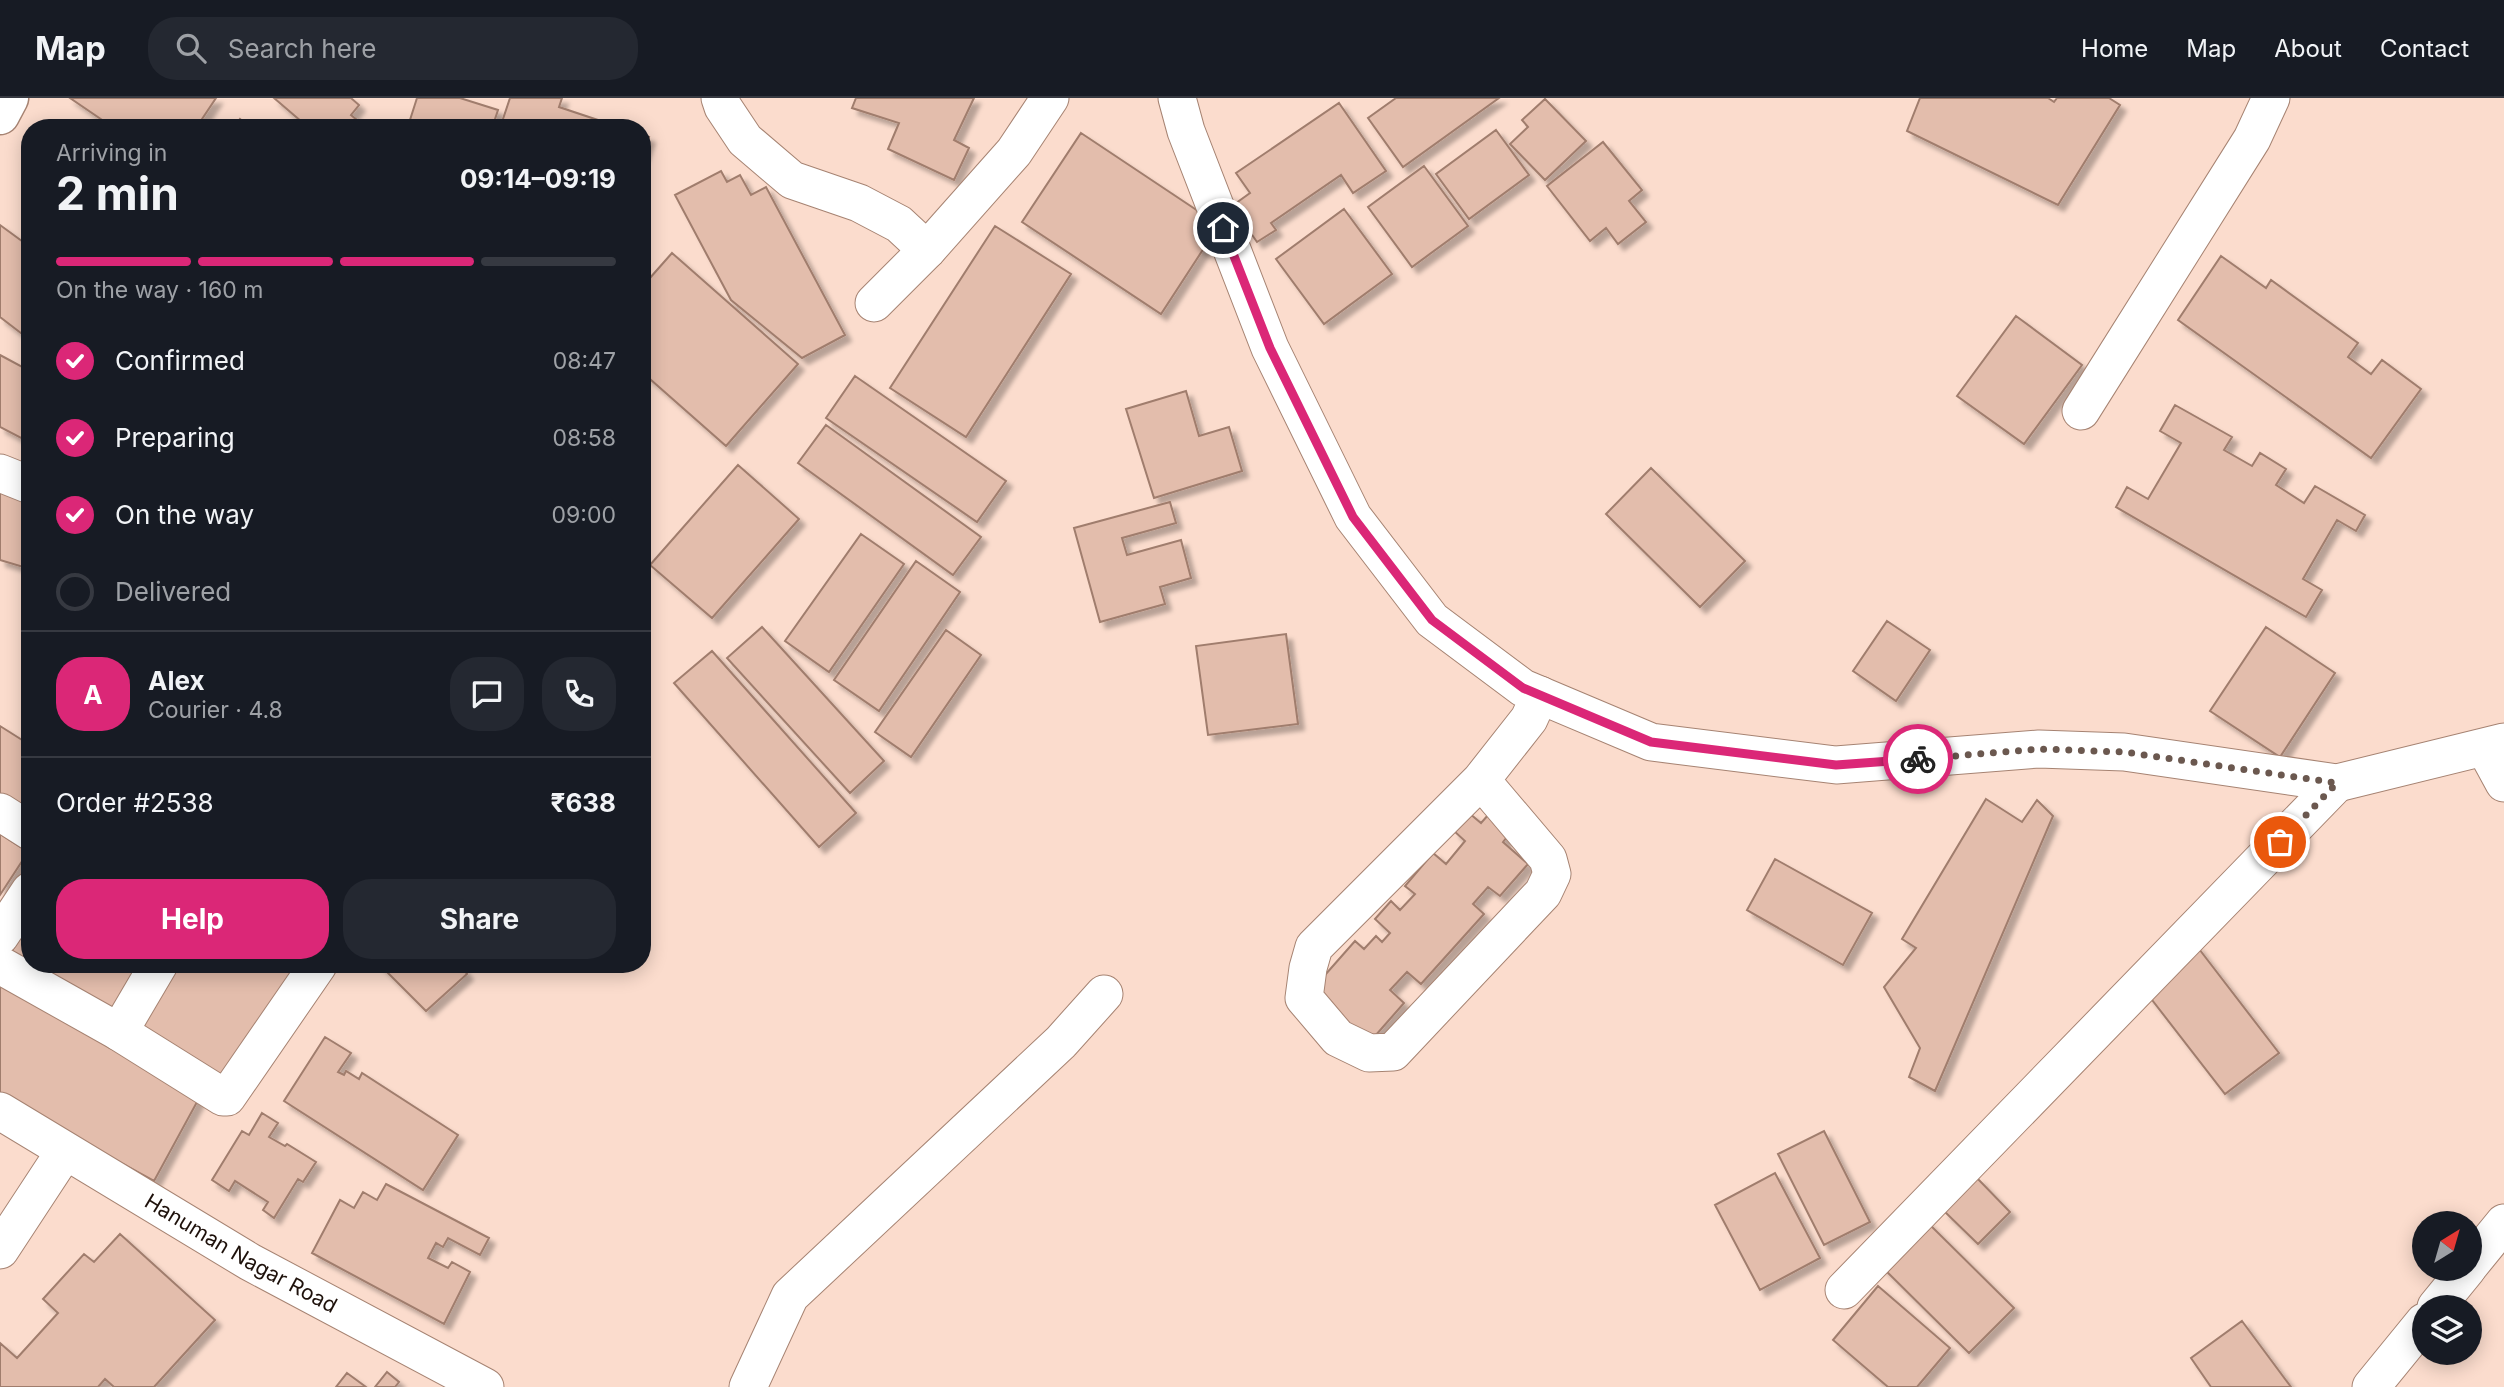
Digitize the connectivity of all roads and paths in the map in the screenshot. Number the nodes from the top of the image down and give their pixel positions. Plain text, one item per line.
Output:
1 (9, 98) edge
2 (720, 98) edge
3 (1050, 98) edge
4 (1177, 98) edge
5 (2271, 98) edge
6 (0, 115) edge
7 (927, 250) junction
8 (874, 303) dead end
9 (2081, 411) dead end
10 (0, 473) edge
11 (21, 481) edge
12 (1540, 695) junction
13 (2495, 745) edge
14 (1481, 780) junction
15 (2337, 783) junction
16 (2504, 783) edge
17 (0, 812) edge
18 (21, 825) edge
19 (21, 904) edge
20 (0, 936) edge
21 (0, 965) edge
22 (154, 973) edge
23 (312, 973) edge
24 (1104, 994) dead end
25 (120, 1032) junction
26 (0, 1111) edge
27 (65, 1151) junction
28 (2504, 1223) edge
29 (0, 1250) edge
30 (2482, 1250) edge
31 (2457, 1281) edge
32 (1844, 1290) dead end
33 (2446, 1295) edge
34 (2412, 1337) edge
35 (485, 1387) edge
36 (748, 1387) edge
37 (2371, 1387) edge

1 - 6 street
2 - 7 street
3 - 7 street
4 - 12 street
5 - 9 street
7 - 8 street
10 - 11 street
12 - 14 street
12 - 15 street
13 - 15 street
13 - 16 street
14 - 14 street
15 - 32 street
17 - 18 street
19 - 20 street
21 - 25 street
22 - 25 street
23 - 25 street
24 - 36 street
26 - 27 street, Hanuman Nagar Road
27 - 29 street
27 - 35 street, Hanuman Nagar Road
28 - 30 street
31 - 33 street
34 - 37 street

